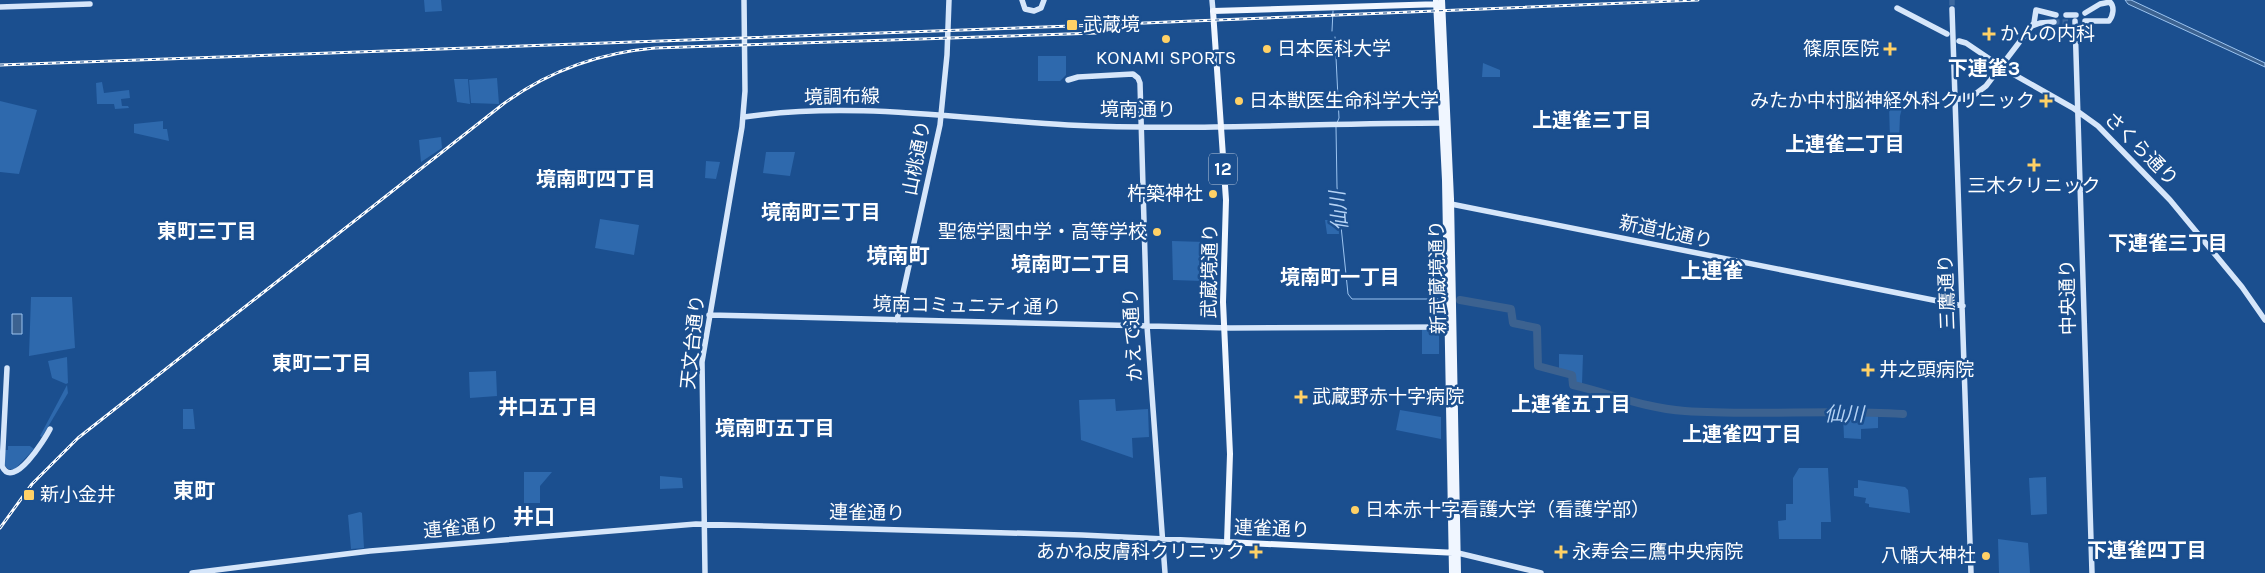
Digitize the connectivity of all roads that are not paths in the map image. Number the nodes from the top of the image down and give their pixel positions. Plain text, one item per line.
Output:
1 (744, 0) edge
2 (949, 0) edge
3 (1022, 0) edge
4 (1044, 0) edge
5 (1212, 0) edge
6 (1439, 2) edge
7 (90, 4) dead end
8 (0, 7) edge
9 (1897, 8) dead end
10 (1952, 9) tunnel mouth
11 (1213, 11) junction
12 (2085, 13) dead end
13 (2056, 15) tunnel mouth
14 (2066, 15) dead end
15 (2085, 21) dead end
16 (2054, 22) tunnel mouth
17 (2035, 23) junction
18 (1947, 34) dead end
19 (1959, 41) dead end
20 (2001, 66) junction
21 (1068, 80) dead end
22 (1955, 100) junction
23 (2078, 112) junction
24 (941, 115) junction
25 (744, 117) junction
26 (1445, 123) junction
27 (1141, 126) junction
28 (1221, 126) junction
29 (1451, 204) junction
30 (1963, 306) junction
31 (709, 316) junction
32 (897, 320) junction
33 (2265, 320) edge
34 (1147, 326) junction
35 (1224, 327) junction
36 (1451, 327) junction
37 (7, 368) dead end
38 (50, 429) dead end
39 (703, 524) junction
40 (1163, 539) junction
41 (1227, 542) junction
42 (1455, 553) junction
43 (192, 573) edge
44 (705, 573) edge
45 (1165, 573) edge
46 (1452, 573) edge
47 (1458, 573) edge
48 (1541, 573) edge
49 (1971, 573) edge
50 (2092, 573) edge

1 - 25 street, 天文台通り
2 - 24 street, 山桃通り
3 - 4 street
5 - 11 street, 武蔵境通り
6 - 11 main road
6 - 26 main road, 新武蔵境通り
7 - 8 street
9 - 18 street
10 - 22 street, 三鷹通り
11 - 28 main road, 武蔵境通り / 12
12 - 15 street
13 - 17 street
14 - 23 street, 中央通り
16 - 17 street
17 - 20 street
19 - 20 street, さくら通り
20 - 22 street
20 - 23 street, さくら通り
21 - 27 street, かえで通り
22 - 30 street, 三鷹通り
23 - 33 street, さくら通り
23 - 50 street, 中央通り
24 - 25 street, 境調布線
24 - 27 street, 境南通り
24 - 32 street, 山桃通り
25 - 31 street, 天文台通り
26 - 28 street, 境南通り
26 - 29 main road, 新武蔵境通り
26 - 36 main road, 新武蔵境通り
27 - 28 street, 境南通り
27 - 34 street, かえで通り
28 - 35 main road, 武蔵境通り / 12
29 - 30 street, 新道北通り
29 - 36 main road, 新武蔵境通り
30 - 49 street, 三鷹通り
31 - 32 street, 境南コミュニティ通り
31 - 39 street, 天文台通り
32 - 34 street, 境南コミュニティ通り
34 - 35 street, 境南コミュニティ通り
34 - 40 street, かえで通り
35 - 36 street, 境南コミュニティ通り
35 - 41 main road, 武蔵境通り / 12
36 - 42 main road, 新武蔵境通り
37 - 38 street
39 - 40 street, 連雀通り
39 - 43 street, 連雀通り
39 - 44 street, 天文台通り
40 - 41 street, 連雀通り
40 - 45 street, かえで通り
41 - 42 main road, 連雀通り
42 - 46 main road
42 - 47 main road
42 - 48 street, 連雀通り

